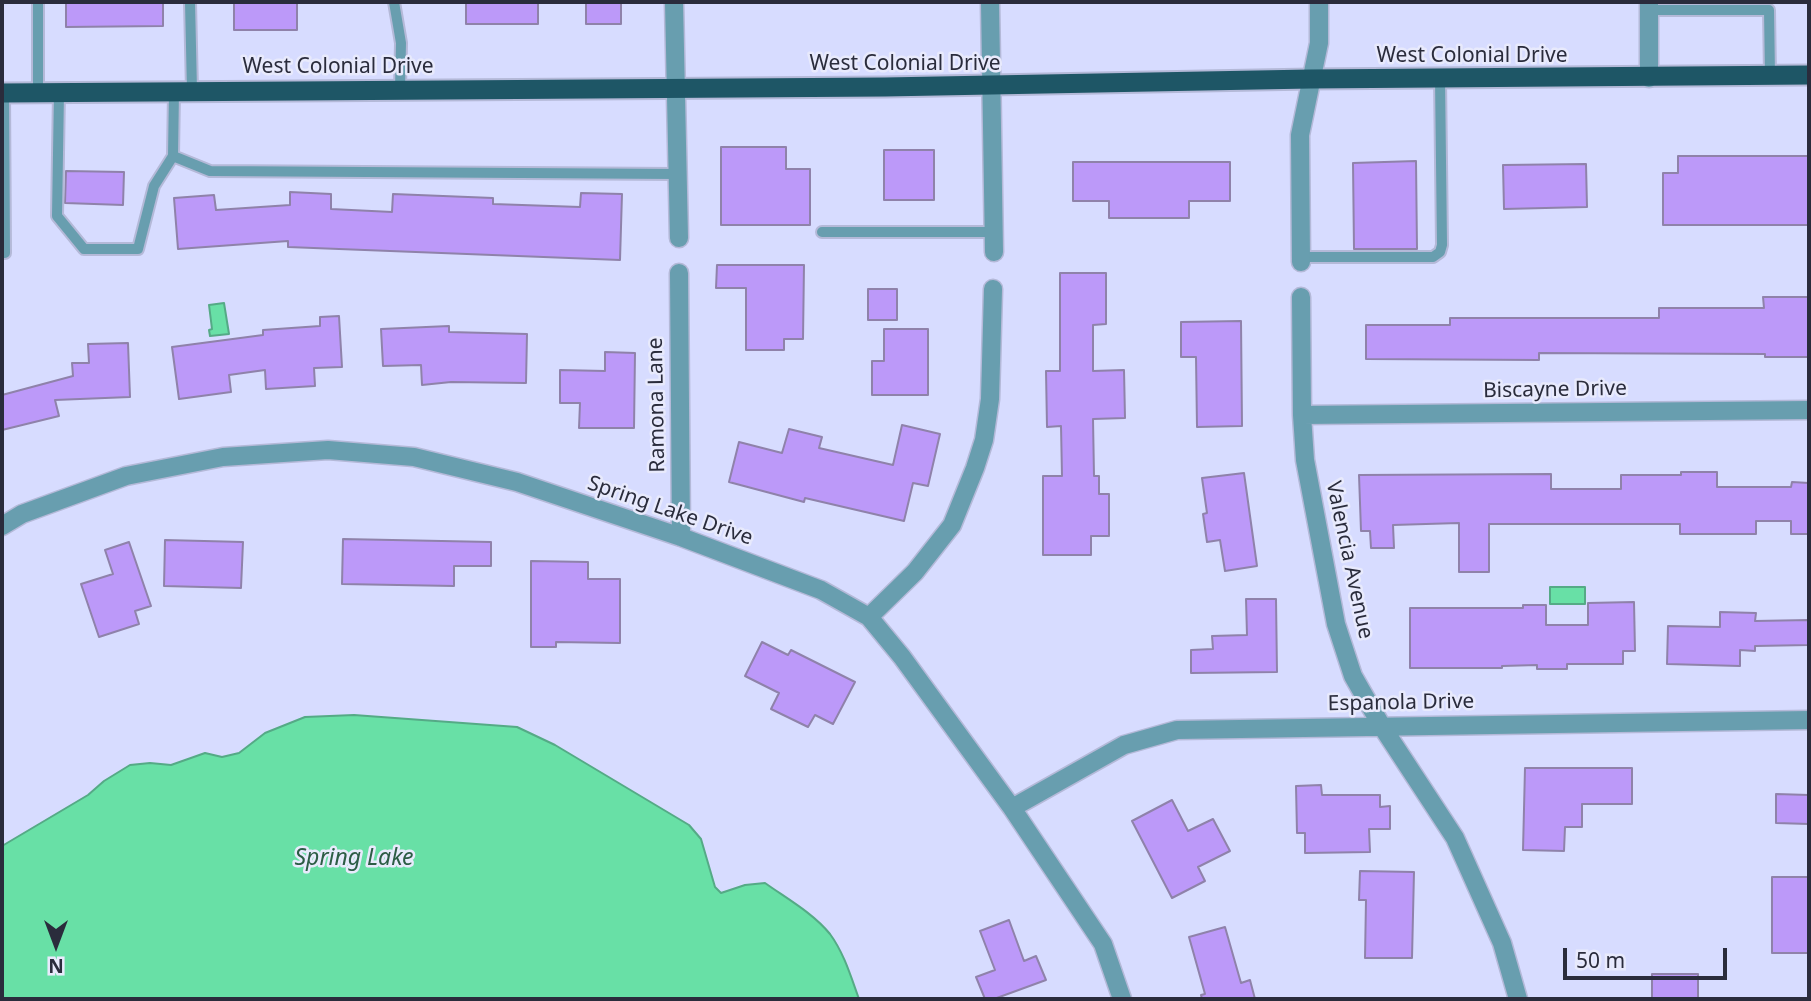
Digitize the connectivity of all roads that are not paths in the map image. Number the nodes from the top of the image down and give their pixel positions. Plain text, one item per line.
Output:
1 (37, 2) edge
2 (190, 2) edge
3 (394, 2) edge
4 (674, 2) edge
5 (990, 2) edge
6 (1319, 2) edge
7 (1648, 6) edge
8 (1684, 6) edge
9 (1769, 6) edge
10 (1809, 75) edge
11 (1770, 76) junction
12 (1440, 78) junction
13 (1649, 78) junction
14 (1310, 79) junction
15 (991, 86) junction
16 (676, 88) junction
17 (400, 89) junction
18 (183, 91) junction
19 (59, 92) junction
20 (3, 93) edge
21 (37, 93) junction
22 (173, 156) junction
23 (677, 174) junction
24 (822, 232) dead end
25 (994, 232) junction
26 (679, 238) dead end
27 (994, 252) dead end
28 (2, 253) edge
29 (1301, 260) joint
30 (679, 273) dead end
31 (993, 289) dead end
32 (1301, 297) dead end
33 (1809, 410) edge
34 (1302, 415) junction
35 (2, 526) edge
36 (681, 537) junction
37 (869, 617) junction
38 (1809, 720) edge
39 (1381, 725) junction
40 (1012, 808) junction
41 (1122, 999) edge
42 (1518, 999) edge

1 - 21 lane
2 - 18 lane
3 - 17 lane
4 - 16 street
5 - 15 street
6 - 14 street
7 - 8 lane
7 - 13 street
8 - 9 lane
9 - 11 lane
10 - 11 highway, West Colonial Drive
11 - 13 highway, West Colonial Drive
12 - 13 highway, West Colonial Drive
12 - 14 highway, West Colonial Drive
12 - 29 lane
14 - 15 highway, West Colonial Drive
14 - 29 street
15 - 16 highway, West Colonial Drive
15 - 25 street
16 - 17 highway, West Colonial Drive
16 - 23 street
17 - 18 highway, West Colonial Drive
18 - 19 highway, West Colonial Drive
18 - 22 lane
19 - 21 highway, West Colonial Drive
19 - 22 lane
20 - 21 highway, West Colonial Drive
20 - 28 lane
22 - 23 lane
23 - 26 street
24 - 25 lane
25 - 27 street
30 - 36 street, Ramona Lane
31 - 37 street
32 - 34 street, Valencia Avenue
33 - 34 street, Biscayne Drive
34 - 39 street, Valencia Avenue
35 - 36 street, Spring Lake Drive
36 - 37 street, Spring Lake Drive
37 - 40 street, Spring Lake Drive
38 - 39 street, Espanola Drive
39 - 40 street, Espanola Drive
39 - 42 street, Valencia Avenue
40 - 41 street, Spring Lake Drive

